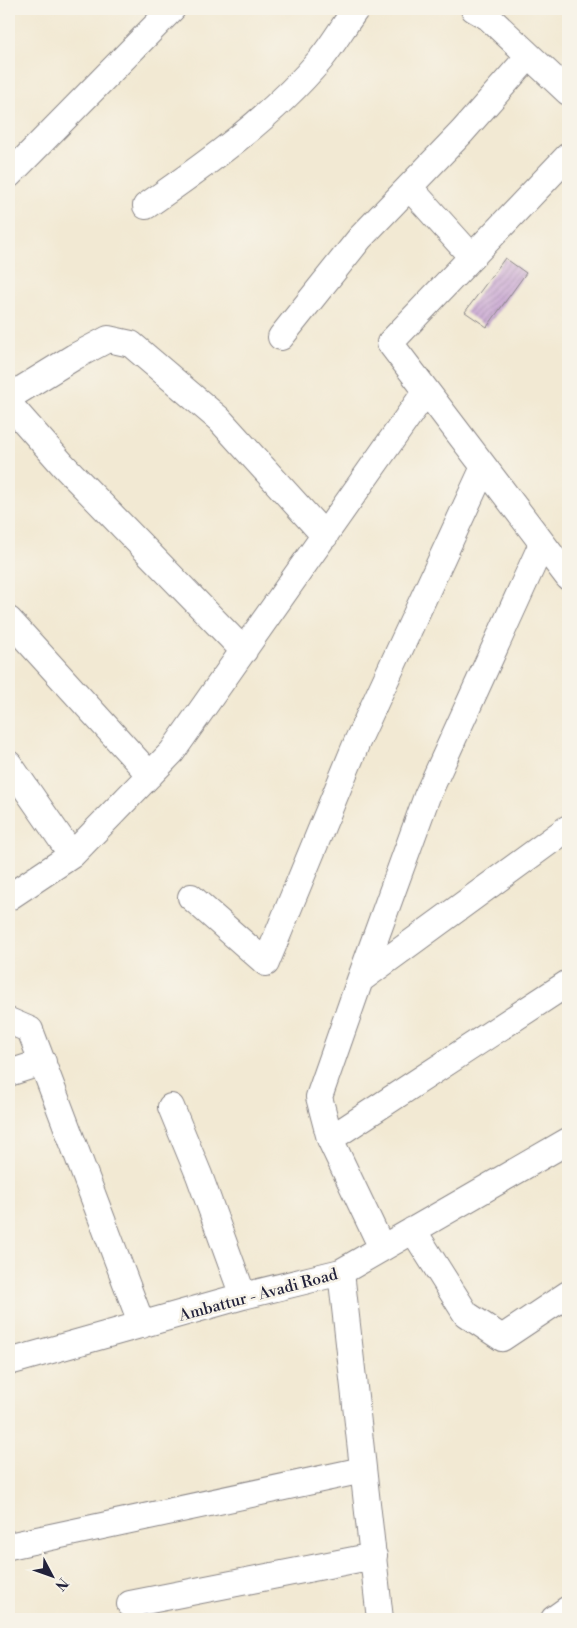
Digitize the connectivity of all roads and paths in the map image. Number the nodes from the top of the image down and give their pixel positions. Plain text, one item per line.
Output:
1 (172, 9) edge
2 (356, 9) edge
3 (483, 12) edge
4 (529, 56) junction
5 (568, 92) edge
6 (568, 156) edge
7 (9, 175) edge
8 (408, 187) junction
9 (146, 206) dead end
10 (472, 257) junction
11 (281, 337) dead end
12 (426, 392) junction
13 (9, 397) edge
14 (9, 404) edge
15 (484, 467) junction
16 (325, 536) junction
17 (542, 544) junction
18 (568, 577) edge
19 (9, 620) edge
20 (244, 651) junction
21 (9, 764) edge
22 (150, 775) junction
23 (568, 828) edge
24 (72, 855) junction
25 (9, 897) edge
26 (191, 897) dead end
27 (360, 980) junction
28 (568, 983) edge
29 (9, 1021) edge
30 (42, 1062) junction
31 (9, 1072) edge
32 (171, 1107) dead end
33 (330, 1139) junction
34 (568, 1141) edge
35 (413, 1230) junction
36 (382, 1248) junction
37 (341, 1272) junction
38 (568, 1294) edge
39 (243, 1296) junction
40 (142, 1325) junction
41 (9, 1362) edge
42 (364, 1470) junction
43 (9, 1546) edge
44 (374, 1556) junction
45 (130, 1604) dead end
46 (568, 1609) edge
47 (380, 1612) edge
48 (401, 1619) edge
49 (554, 1619) edge

1 - 7 street
2 - 9 street
3 - 4 street
4 - 5 street
4 - 8 street
6 - 10 street
8 - 10 street
8 - 11 street
10 - 12 street
12 - 15 street
12 - 16 street
13 - 16 street
14 - 20 street
15 - 17 street
15 - 26 street
16 - 20 street
17 - 18 street
17 - 27 street
19 - 22 street
20 - 22 street
21 - 24 street
22 - 24 street
23 - 27 street
24 - 25 street
27 - 33 street
28 - 33 street
29 - 30 street
30 - 31 street
30 - 40 street
32 - 39 street
33 - 36 street
34 - 35 street, Ambattur - Avadi Road
35 - 36 street, Ambattur - Avadi Road
35 - 38 street
36 - 37 street, Ambattur - Avadi Road
37 - 39 street, Ambattur - Avadi Road
37 - 42 street
39 - 40 street, Ambattur - Avadi Road
40 - 41 street, Ambattur - Avadi Road
42 - 43 street
42 - 44 street
44 - 45 street
44 - 47 street
46 - 49 street
47 - 48 street

